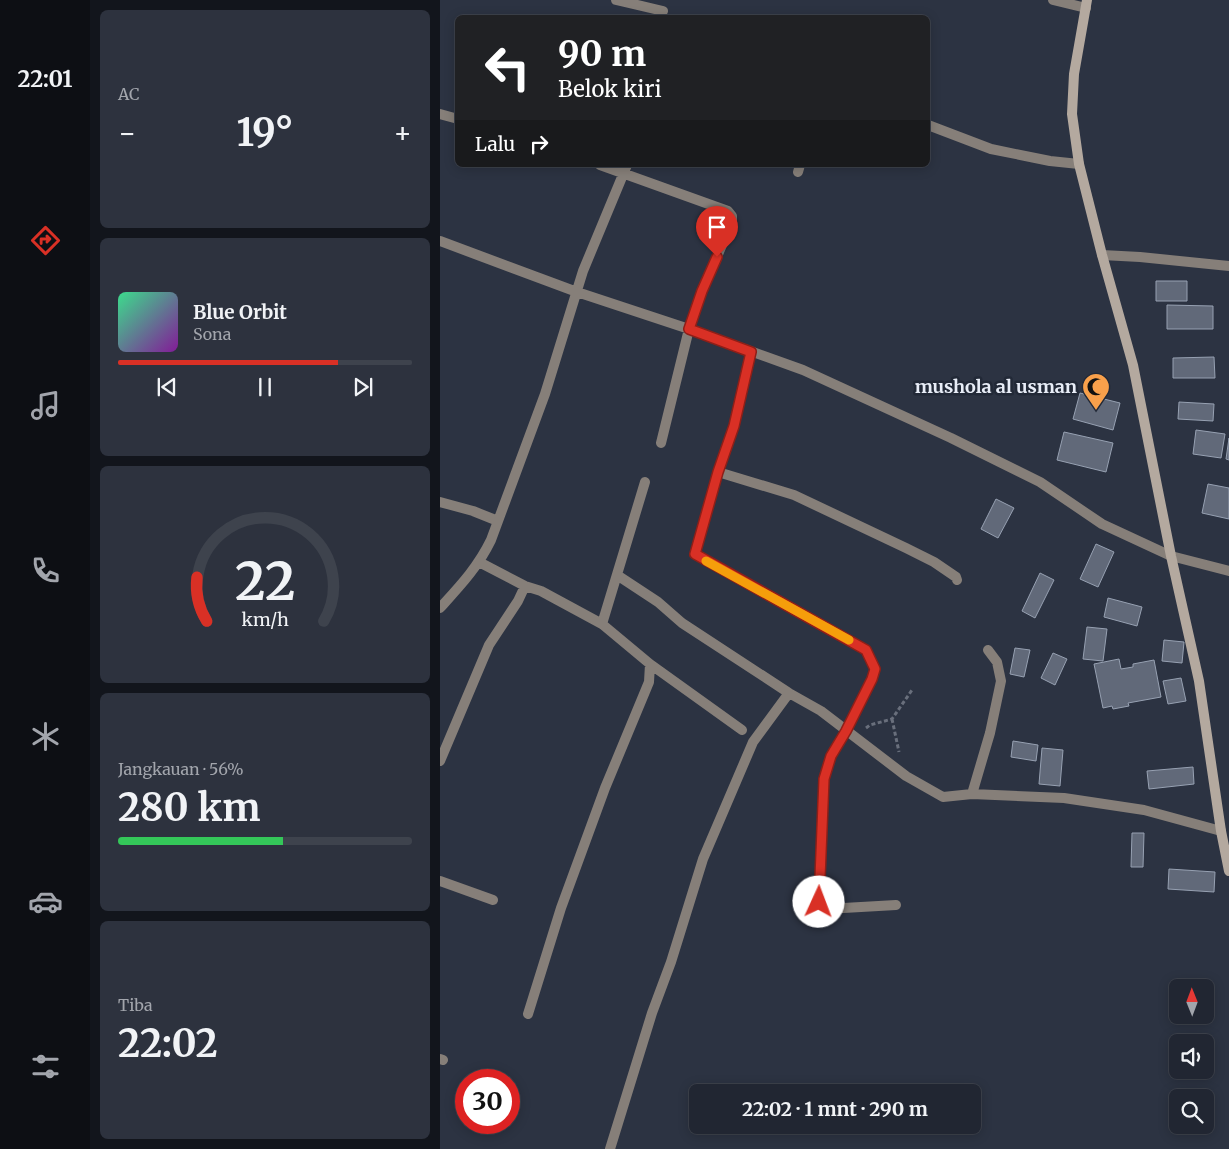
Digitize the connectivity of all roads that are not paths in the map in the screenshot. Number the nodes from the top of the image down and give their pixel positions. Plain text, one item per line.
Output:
1 (616, 0) edge
2 (664, 0) edge
3 (1053, 0) edge
4 (1086, 4) edge
5 (663, 14) edge
6 (440, 114) edge
7 (455, 118) edge
8 (930, 127) edge
9 (1080, 164) junction
10 (612, 167) edge
11 (625, 169) edge
12 (440, 241) edge
13 (1102, 255) junction
14 (1229, 266) edge
15 (577, 292) junction
16 (689, 329) junction
17 (751, 352) junction
18 (661, 443) dead end
19 (718, 472) junction
20 (645, 482) dead end
21 (440, 502) edge
22 (498, 521) junction
23 (1171, 556) junction
24 (479, 562) junction
25 (1229, 571) edge
26 (617, 575) junction
27 (957, 580) dead end
28 (525, 586) junction
29 (440, 608) edge
30 (602, 624) junction
31 (988, 650) dead end
32 (650, 664) junction
33 (788, 693) junction
34 (742, 730) dead end
35 (846, 731) junction
36 (440, 761) edge
37 (972, 794) junction
38 (1221, 831) junction
39 (1229, 871) edge
40 (440, 881) edge
41 (493, 900) dead end
42 (896, 905) dead end
43 (528, 1014) dead end
44 (610, 1149) edge

1 - 5 street
2 - 5 street
3 - 4 street
4 - 9 main road
6 - 7 street
8 - 9 street
9 - 13 main road
10 - 11 street
11 - 15 street
11 - 16 street
12 - 15 street
13 - 14 street
13 - 23 main road
15 - 16 street
15 - 22 street
16 - 17 street
16 - 18 street
17 - 19 street
17 - 23 street
19 - 27 street
19 - 35 street
20 - 26 street
21 - 22 street
22 - 24 street
23 - 25 street
23 - 38 main road
24 - 28 street
24 - 29 street
26 - 30 street
26 - 33 street
28 - 30 street
28 - 36 street
30 - 32 street
31 - 37 street
32 - 34 street
32 - 43 street
33 - 35 street
33 - 44 street
35 - 37 street
35 - 42 street
37 - 38 street
38 - 39 main road
40 - 41 street

